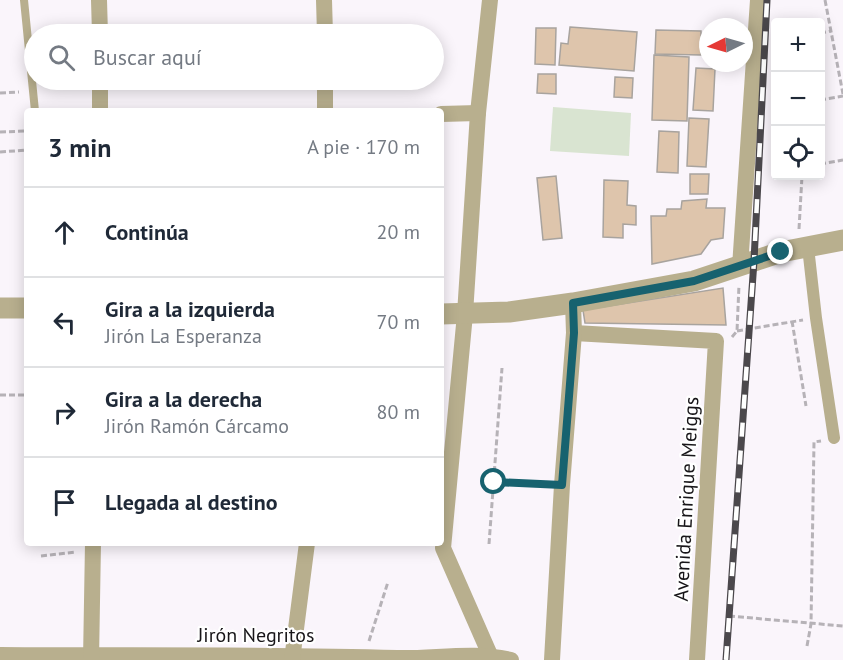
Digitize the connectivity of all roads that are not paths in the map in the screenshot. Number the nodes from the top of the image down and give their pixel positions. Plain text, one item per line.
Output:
1 (24, 0) edge
2 (99, 0) edge
3 (324, 0) edge
4 (490, 0) edge
5 (758, 0) edge
6 (26, 24) edge
7 (100, 24) edge
8 (325, 24) edge
9 (33, 90) edge
10 (100, 90) edge
11 (325, 90) edge
12 (35, 108) edge
13 (100, 108) edge
14 (325, 108) edge
15 (478, 113) junction
16 (444, 114) edge
17 (843, 240) edge
18 (803, 248) junction
19 (740, 267) junction
20 (573, 303) junction
21 (0, 308) edge
22 (24, 308) edge
23 (444, 314) edge
24 (465, 314) junction
25 (574, 333) junction
26 (834, 438) dead end
27 (444, 537) edge
28 (307, 546) edge
29 (443, 546) edge
30 (93, 547) edge
31 (0, 655) edge
32 (490, 655) junction
33 (292, 657) edge
34 (91, 658) edge
35 (418, 659) edge
36 (511, 660) edge
37 (552, 660) edge
38 (697, 660) edge

1 - 6 lane
2 - 7 street
3 - 8 street
4 - 15 street
5 - 19 street
9 - 12 lane
10 - 13 street
11 - 14 street
15 - 16 street
15 - 24 street
17 - 18 street
18 - 19 street
18 - 26 street
19 - 20 street
20 - 24 street
20 - 25 street
21 - 22 street
23 - 24 street
24 - 27 street
25 - 37 street
25 - 38 street, Avenida Enrique Meiggs
28 - 33 street
29 - 32 street
30 - 34 street
31 - 34 street, Jirón Negritos
32 - 35 street, Jirón Negritos
32 - 36 street, Jirón Negritos
33 - 34 street, Jirón Negritos
33 - 35 street, Jirón Negritos

